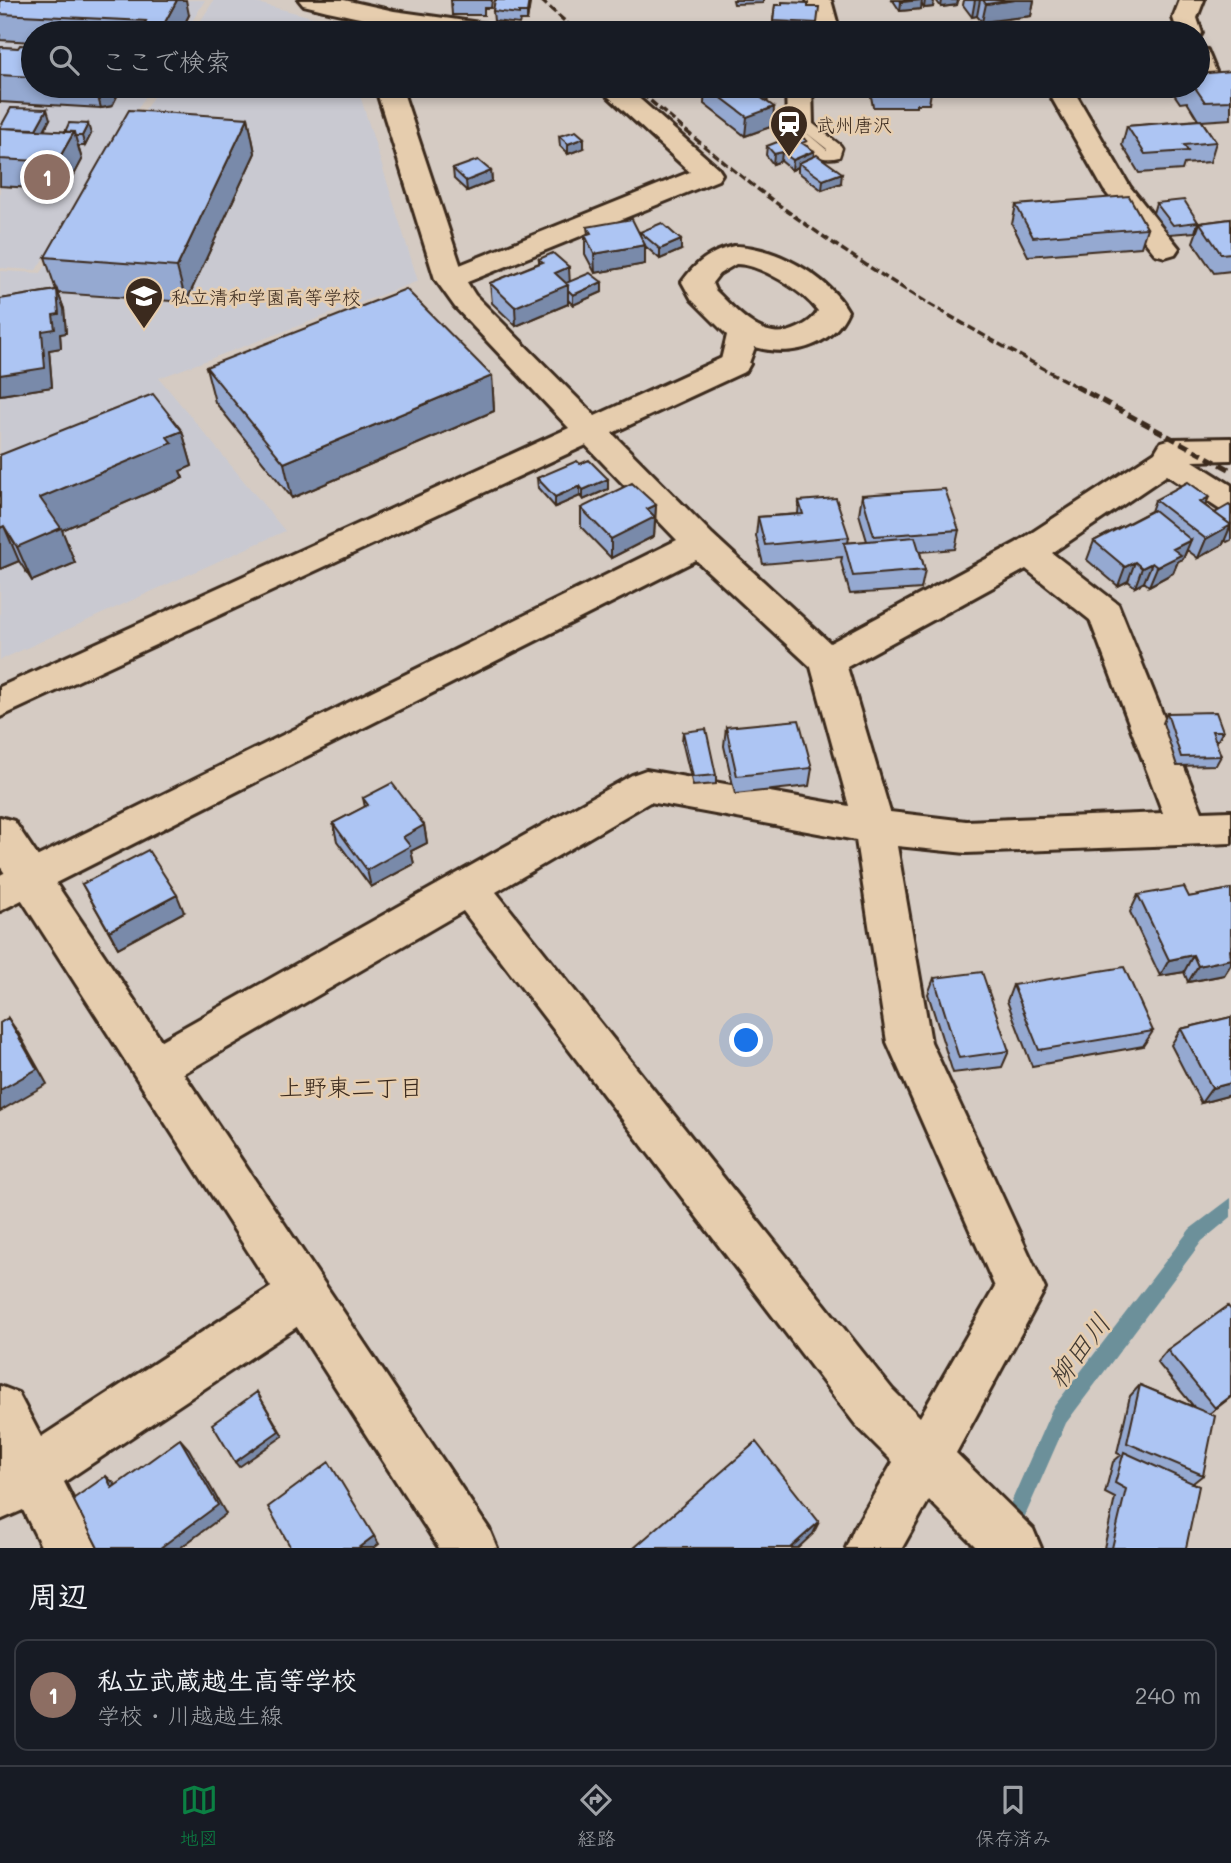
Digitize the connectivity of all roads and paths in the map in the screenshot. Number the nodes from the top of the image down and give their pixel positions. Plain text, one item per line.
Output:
1 (311, 0) edge
2 (819, 0) edge
3 (1192, 0) edge
4 (376, 21) edge
5 (825, 21) edge
6 (1186, 21) edge
7 (1210, 69) edge
8 (1231, 73) edge
9 (392, 98) edge
10 (623, 98) edge
11 (799, 98) edge
12 (1065, 98) edge
13 (800, 124) dead end
14 (1165, 248) dead end
15 (450, 279) junction
16 (739, 348) junction
17 (590, 430) junction
18 (1231, 449) edge
19 (1167, 459) junction
20 (1231, 501) edge
21 (700, 543) junction
22 (1028, 552) junction
23 (827, 661) junction
24 (0, 703) edge
25 (874, 827) junction
26 (1231, 827) edge
27 (1188, 829) junction
28 (0, 833) edge
29 (15, 886) edge
30 (470, 889) junction
31 (156, 1066) junction
32 (302, 1295) junction
33 (0, 1411) edge
34 (923, 1457) junction
35 (16, 1484) edge
36 (70, 1548) edge
37 (471, 1548) edge
38 (873, 1548) edge
39 (1014, 1548) edge

1 - 4 street
2 - 5 street
3 - 6 street
7 - 8 street
9 - 15 street
10 - 15 street
11 - 13 street
12 - 14 street
15 - 17 street
16 - 16 street
16 - 17 street
17 - 21 street
17 - 24 street
18 - 19 street
19 - 20 street
19 - 22 street
21 - 23 street
21 - 29 street
22 - 23 street
22 - 27 street
23 - 25 street
25 - 27 street
25 - 30 street
25 - 34 street
26 - 27 street
28 - 29 street
29 - 31 street
30 - 31 street
30 - 34 street
31 - 32 street
32 - 35 street
32 - 37 street
33 - 35 street
34 - 38 street
34 - 39 street
35 - 36 street

